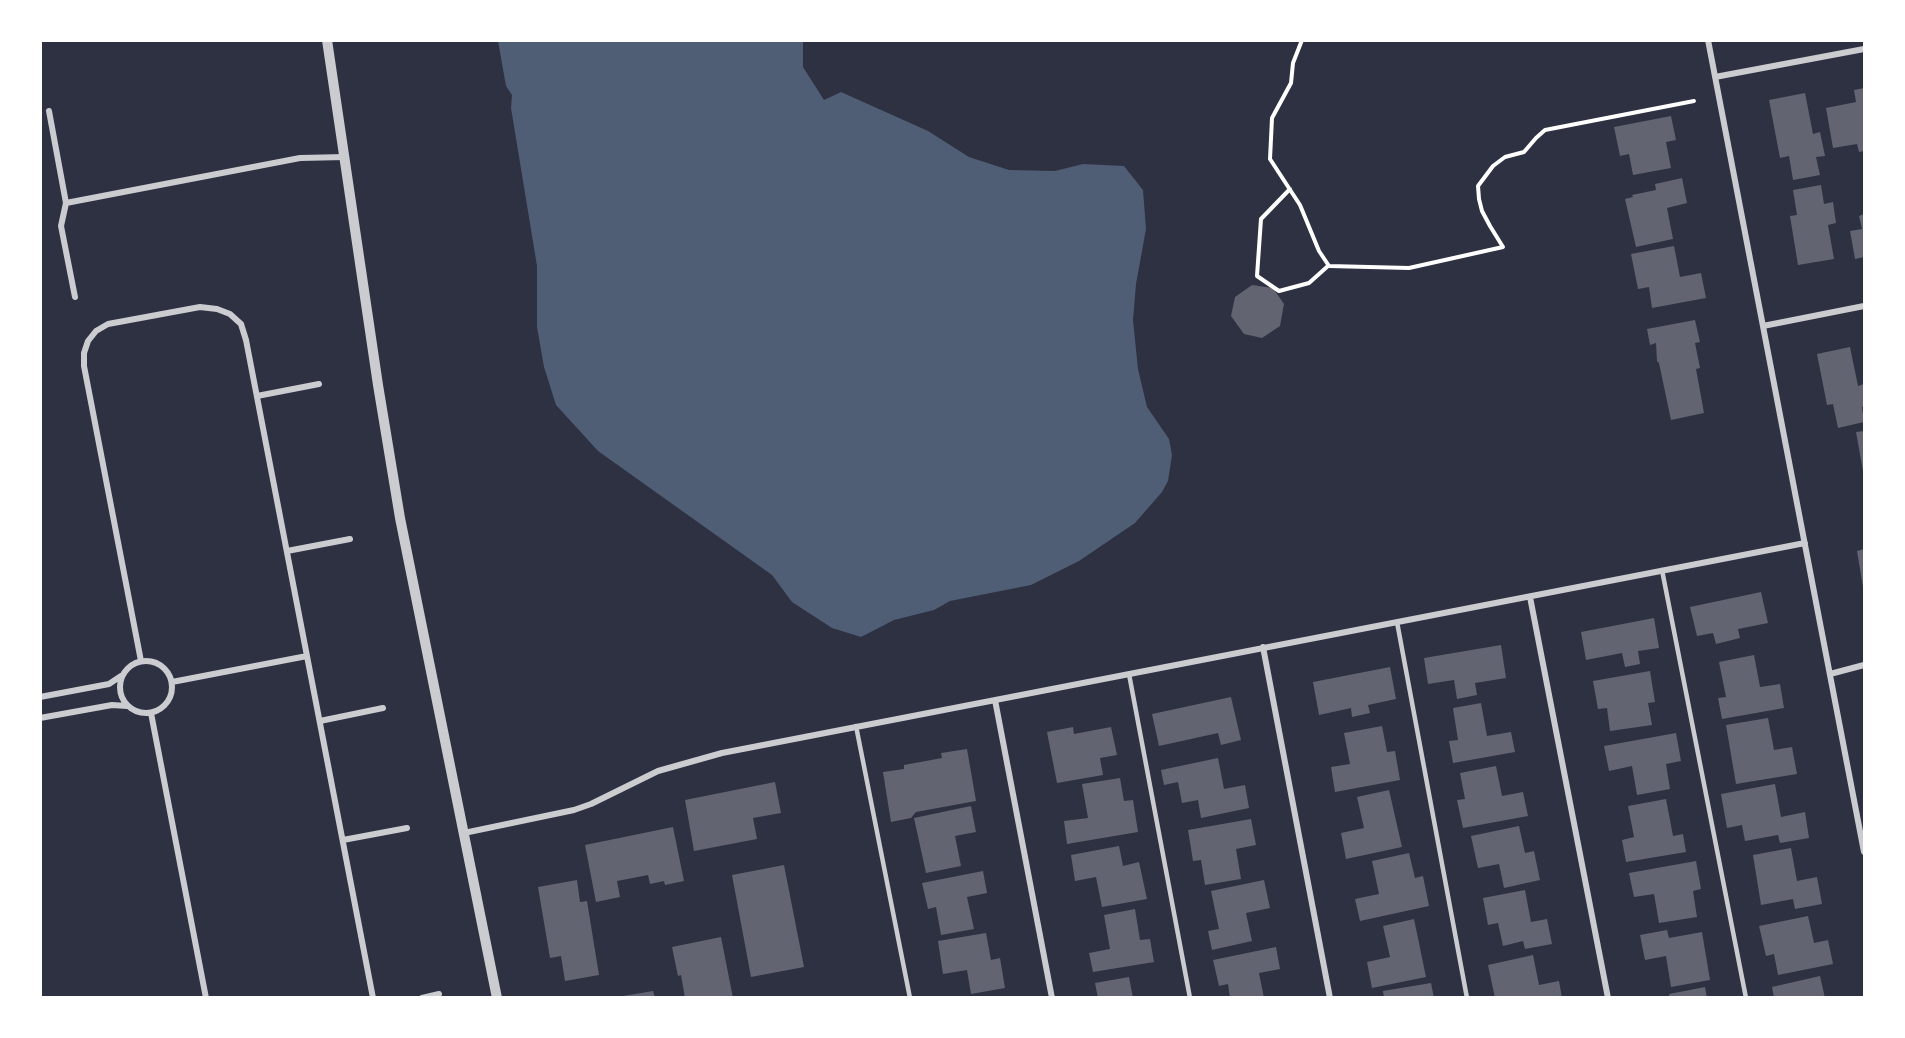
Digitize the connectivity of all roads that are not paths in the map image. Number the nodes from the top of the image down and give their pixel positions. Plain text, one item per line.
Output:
1 (327, 40) edge
2 (1708, 40) edge
3 (1864, 49) edge
4 (1715, 77) junction
5 (49, 111) dead end
6 (345, 157) junction
7 (66, 203) junction
8 (75, 297) dead end
9 (1864, 306) edge
10 (1763, 326) junction
11 (319, 384) dead end
12 (257, 396) junction
13 (350, 539) dead end
14 (1805, 543) junction
15 (287, 550) junction
16 (1662, 570) junction
17 (1530, 597) junction
18 (1397, 622) junction
19 (1263, 647) junction
20 (307, 656) junction
21 (141, 661) junction
22 (1864, 665) edge
23 (1129, 674) junction
24 (1830, 674) junction
25 (122, 675) junction
26 (172, 682) junction
27 (40, 697) edge
28 (995, 700) junction
29 (128, 706) junction
30 (383, 708) dead end
31 (150, 713) junction
32 (40, 718) edge
33 (320, 721) junction
34 (856, 726) junction
35 (406, 828) dead end
36 (464, 833) junction
37 (343, 840) junction
38 (1864, 852) edge
39 (439, 994) dead end
40 (206, 998) edge
41 (373, 998) edge
42 (422, 998) edge
43 (497, 998) edge
44 (910, 998) edge
45 (1052, 998) edge
46 (1191, 998) edge
47 (1330, 998) edge
48 (1467, 998) edge
49 (1608, 998) edge
50 (1746, 998) edge

1 - 6 street
2 - 4 street
3 - 4 street
4 - 10 street
5 - 7 street
6 - 7 street
6 - 36 street
7 - 8 street
9 - 10 street
10 - 14 street
11 - 12 street
12 - 15 street
12 - 21 street
13 - 15 street
14 - 16 street
14 - 24 street
15 - 20 street
16 - 17 street
16 - 50 lane
17 - 18 street
17 - 49 street
18 - 19 street
18 - 48 lane
19 - 23 street
19 - 47 street
20 - 26 street
20 - 33 street
21 - 25 street
21 - 26 street
22 - 24 street
23 - 28 street
23 - 46 lane
24 - 38 street
25 - 27 street
25 - 29 street
26 - 31 street
28 - 34 street
28 - 45 street
29 - 31 street
29 - 32 street
30 - 33 street
31 - 40 street
33 - 37 street
34 - 36 street
34 - 44 lane
35 - 37 street
36 - 43 street
37 - 41 street
39 - 42 street

